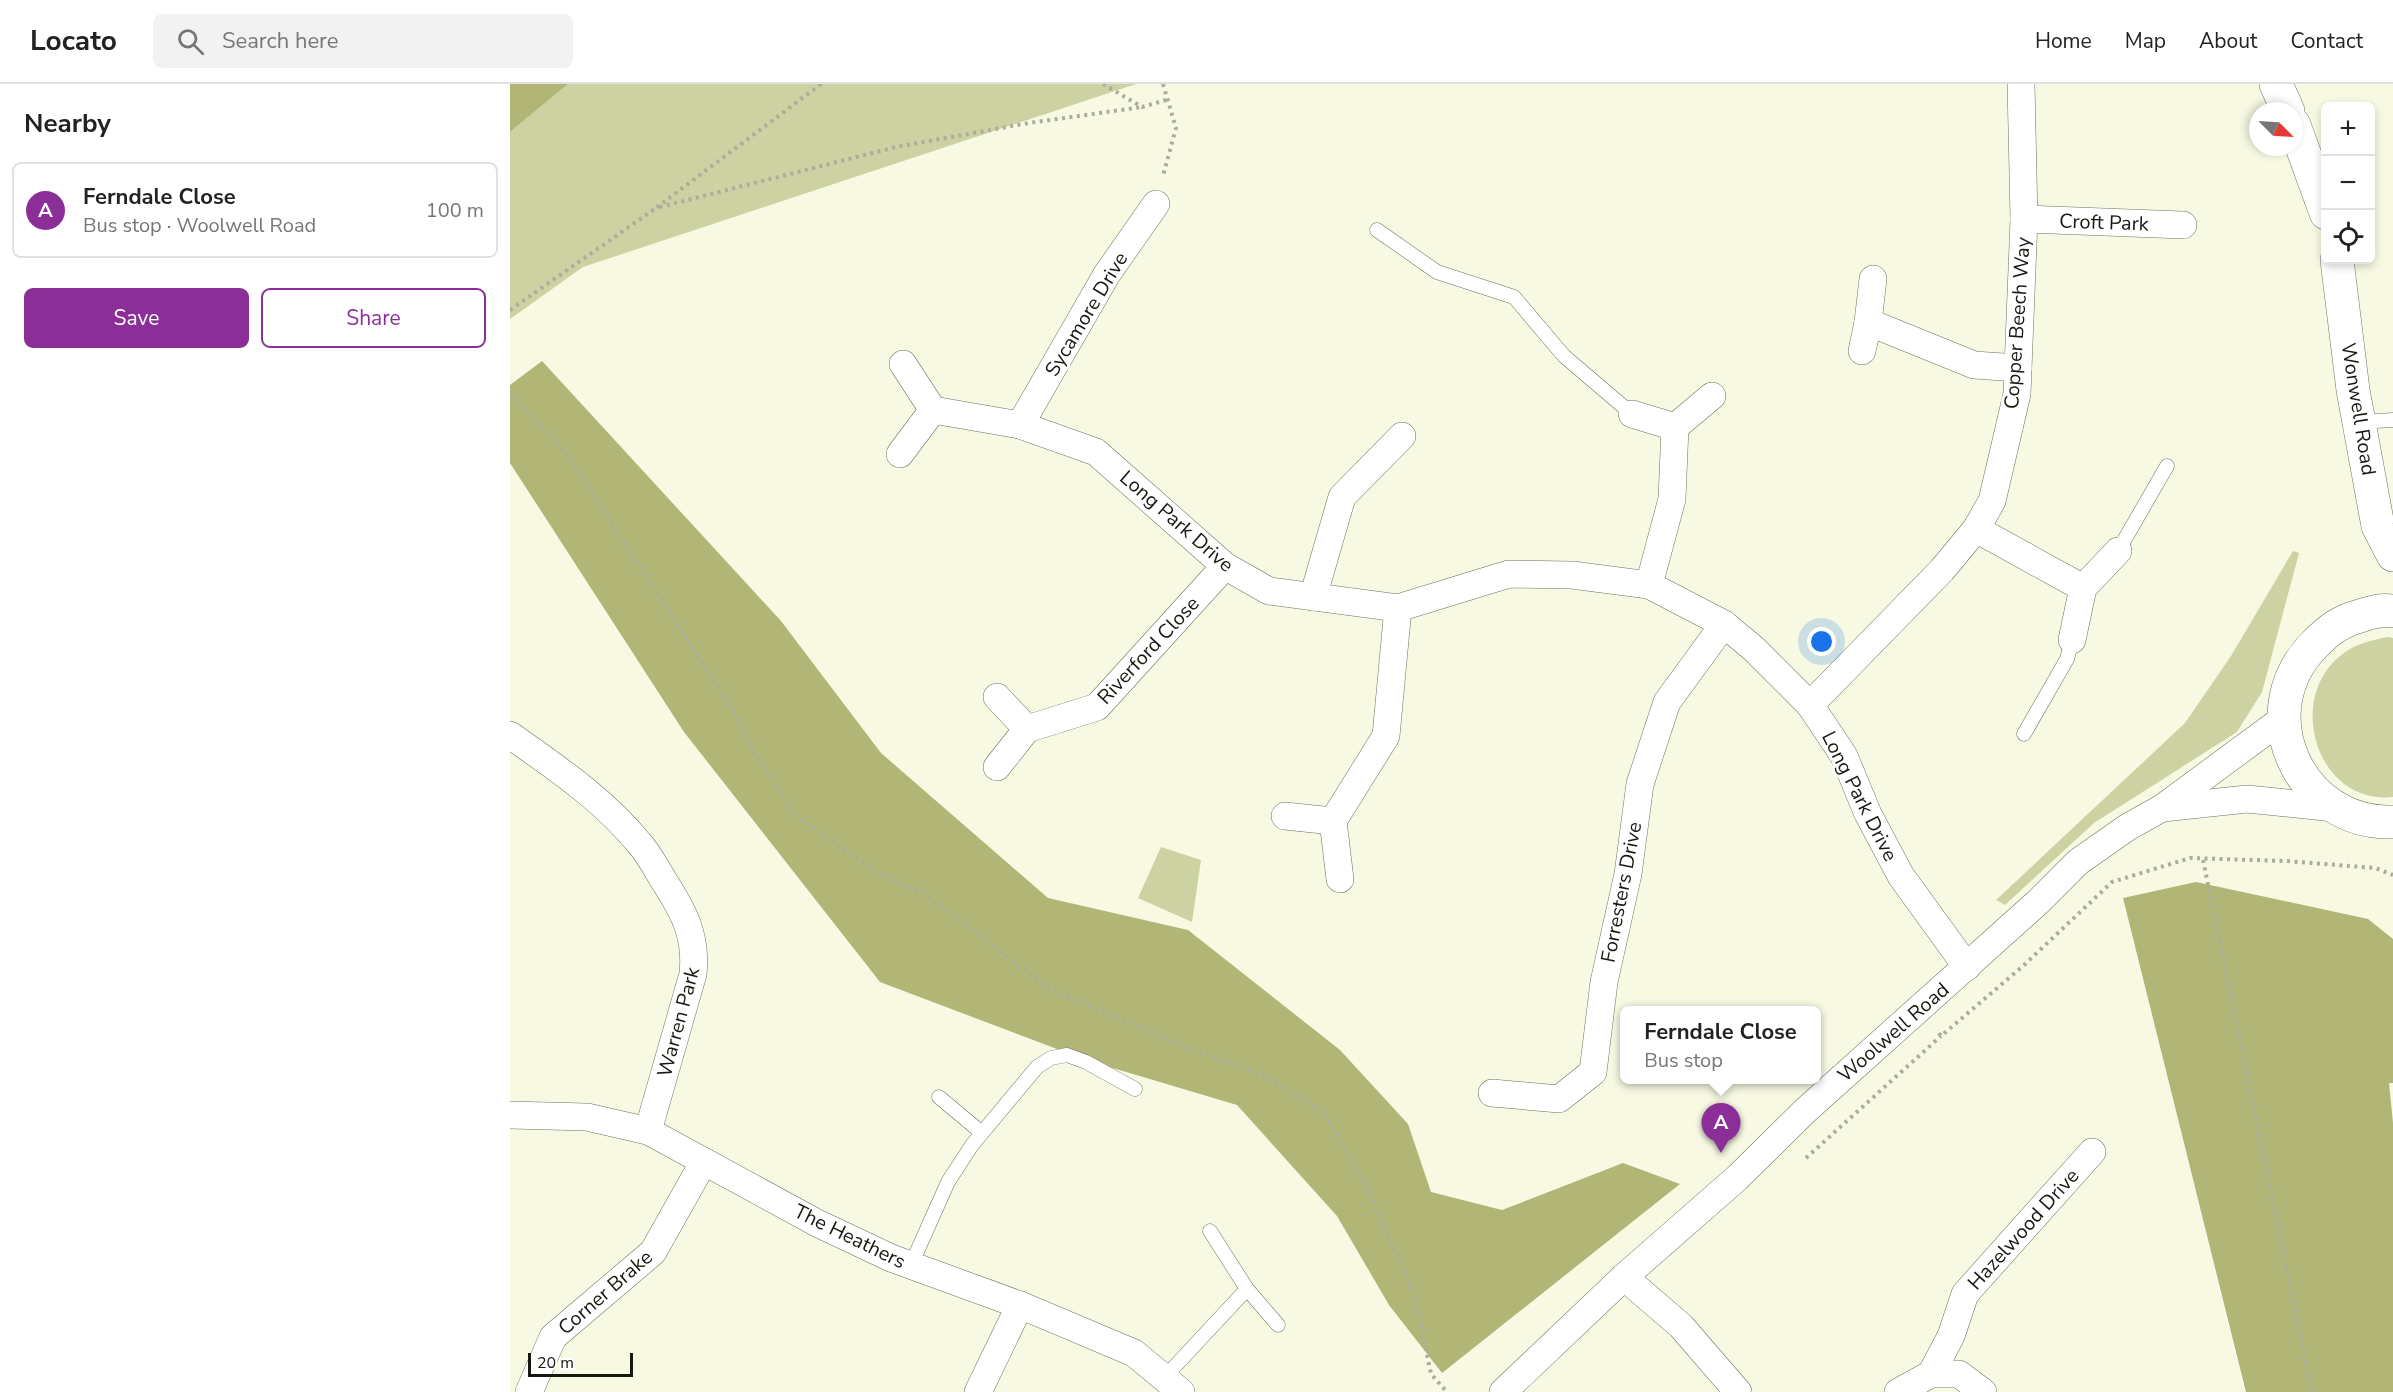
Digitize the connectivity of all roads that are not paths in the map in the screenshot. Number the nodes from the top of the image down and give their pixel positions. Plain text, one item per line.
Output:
1 (2021, 84) edge
2 (2276, 84) edge
3 (2284, 102) edge
4 (2303, 151) edge
5 (1156, 204) road end
6 (2324, 210) edge
7 (2024, 219) junction
8 (2183, 225) dead end
9 (1377, 230) dead end
10 (2337, 264) edge
11 (1873, 279) dead end
12 (1868, 322) junction
13 (1862, 351) dead end
14 (903, 364) dead end
15 (2018, 368) junction
16 (1712, 396) dead end
17 (933, 410) junction
18 (1632, 414) joint
19 (2393, 420) edge
20 (2359, 422) junction
21 (1020, 425) junction
22 (1675, 427) junction
23 (1402, 436) dead end
24 (900, 454) dead end
25 (2167, 466) dead end
26 (1976, 529) junction
27 (2118, 551) joint
28 (2393, 555) edge
29 (1225, 566) junction
30 (1649, 585) junction
31 (2084, 588) junction
32 (1313, 597) junction
33 (1398, 608) junction
34 (2393, 611) edge
35 (1724, 624) junction
36 (2072, 640) joint
37 (997, 698) dead end
38 (1810, 705) junction
39 (2283, 718) junction
40 (1027, 729) junction
41 (2024, 734) dead end
42 (510, 735) edge
43 (997, 767) dead end
44 (2162, 808) junction
45 (2335, 808) junction
46 (1285, 816) dead end
47 (1333, 821) junction
48 (2392, 823) edge
49 (1340, 879) dead end
50 (1967, 967) junction
51 (1136, 1089) dead end
52 (1492, 1093) dead end
53 (939, 1097) dead end
54 (510, 1115) edge
55 (648, 1131) junction
56 (982, 1133) junction
57 (2092, 1152) dead end
58 (703, 1163) junction
59 (1210, 1231) dead end
60 (911, 1265) junction
61 (1624, 1276) junction
62 (1247, 1289) junction
63 (1020, 1305) junction
64 (1278, 1325) dead end
65 (1931, 1374) junction
66 (1172, 1385) edge
67 (529, 1392) edge
68 (978, 1392) edge
69 (1503, 1392) edge
70 (1738, 1392) edge
71 (1898, 1392) edge
72 (1983, 1392) edge

1 - 7 street, Copper Beech Way
2 - 3 street
4 - 6 street
5 - 21 street, Sycamore Drive
7 - 8 street, Croft Park
7 - 15 street, Copper Beech Way
9 - 18 lane
10 - 20 street, Wonwell Road
11 - 12 street
12 - 13 street
12 - 15 street
14 - 17 street
15 - 26 street, Copper Beech Way
16 - 22 street
17 - 21 street, Long Park Drive
17 - 24 street
18 - 22 street
19 - 20 lane
20 - 28 street, Wonwell Road
21 - 29 street, Long Park Drive
22 - 30 street
23 - 32 street
25 - 27 lane
26 - 31 street
26 - 38 street, Copper Beech Way
27 - 31 street
29 - 32 street, Long Park Drive
29 - 40 street, Riverford Close
30 - 33 street, Long Park Drive
30 - 35 street, Long Park Drive
31 - 36 street
32 - 33 street, Long Park Drive
33 - 47 street
34 - 39 street
35 - 38 street, Long Park Drive
35 - 52 street, Forresters Drive
36 - 41 lane
37 - 40 street
38 - 50 street, Long Park Drive
39 - 44 street, Woolwell Road
39 - 45 street
40 - 43 street
42 - 55 street, Warren Park
44 - 45 street, Woolwell Road
44 - 50 street, Woolwell Road
45 - 48 street
46 - 47 street
47 - 49 street
50 - 61 street, Woolwell Road
51 - 56 lane
53 - 56 lane
54 - 55 street, The Heathers
55 - 58 street, The Heathers
56 - 60 lane
57 - 65 street, Hazelwood Drive
58 - 60 street, The Heathers
58 - 67 street, Corner Brake
59 - 62 lane
60 - 63 street, The Heathers
61 - 69 street, Woolwell Road
61 - 70 street
62 - 64 lane
62 - 66 lane
63 - 66 street, The Heathers
63 - 68 street
65 - 71 street
65 - 72 street

